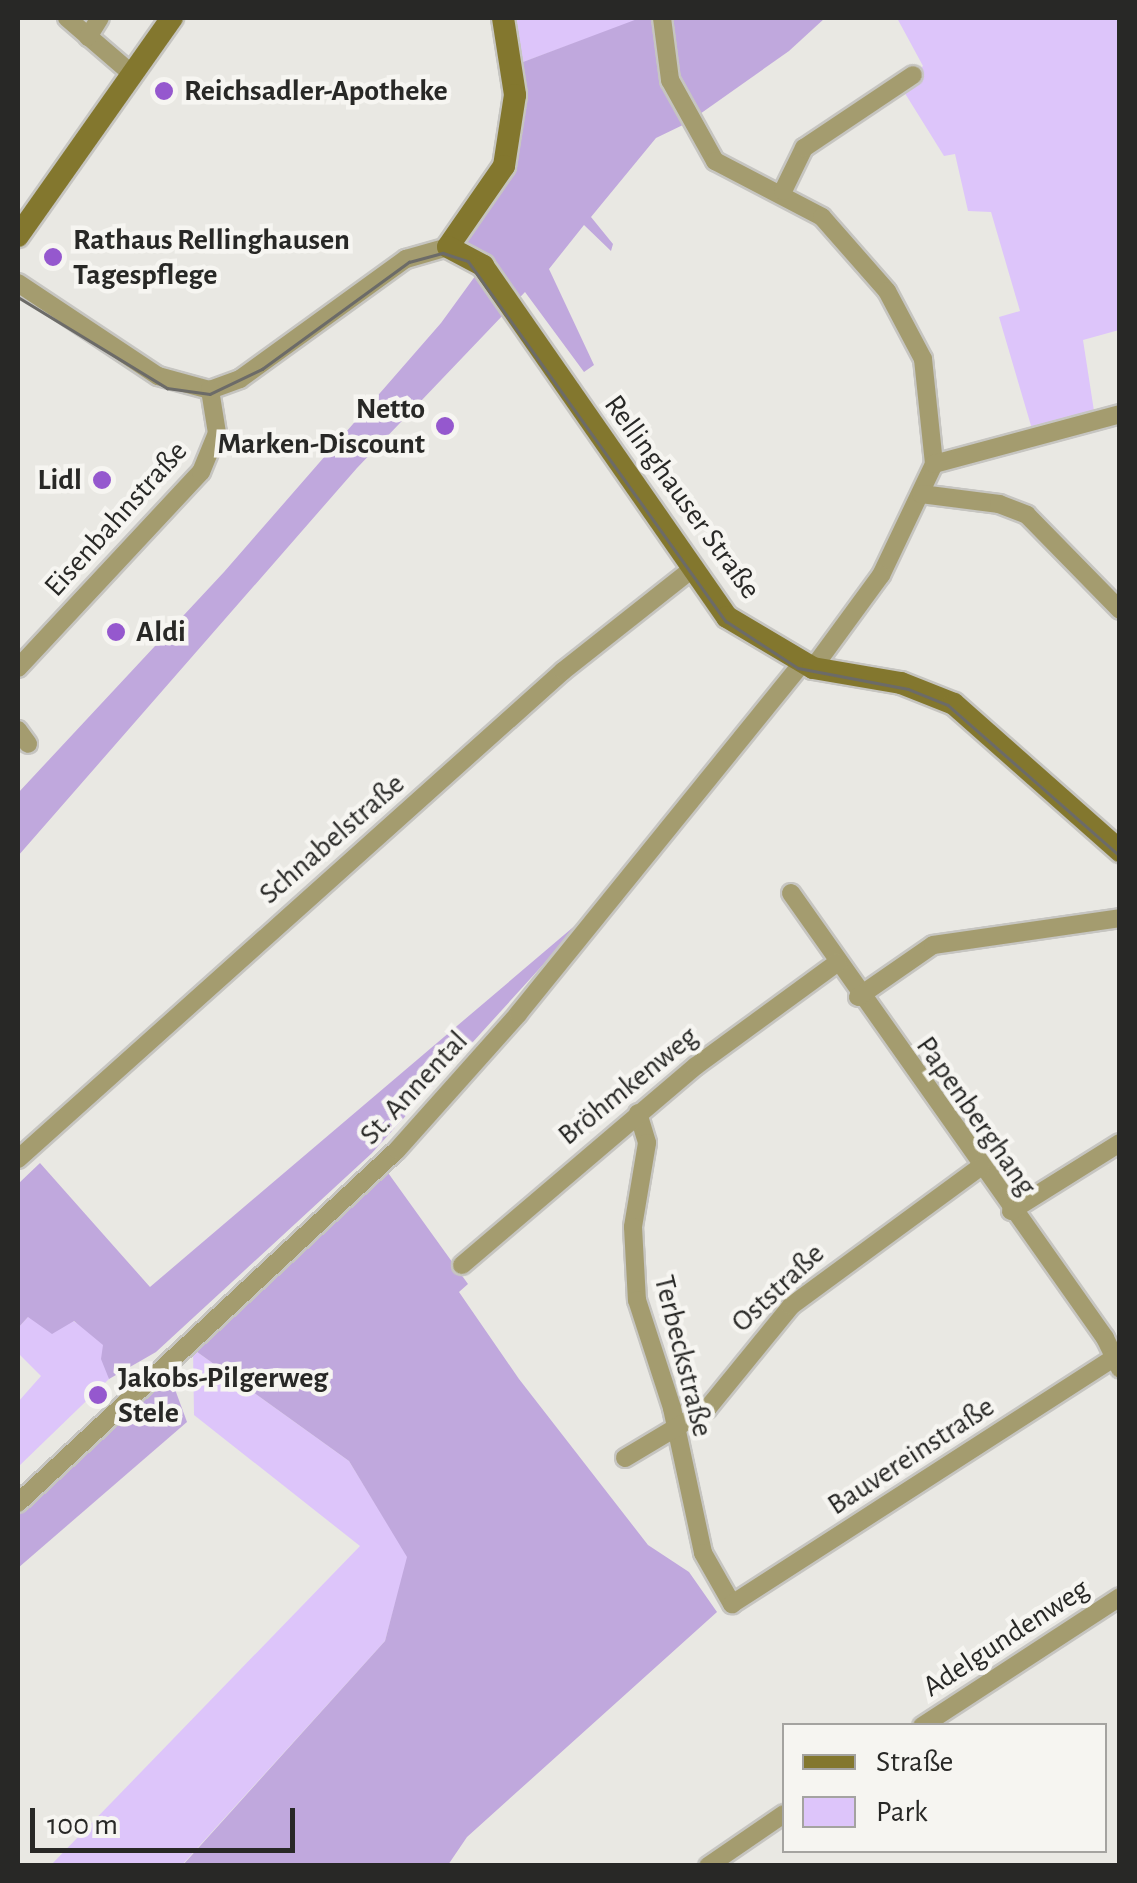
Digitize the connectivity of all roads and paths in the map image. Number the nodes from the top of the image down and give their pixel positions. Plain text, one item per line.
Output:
1 (68, 18) edge
2 (100, 18) edge
3 (172, 18) edge
4 (503, 18) edge
5 (662, 18) edge
6 (88, 37) junction
7 (132, 74) junction
8 (913, 76) dead end
9 (782, 191) junction
10 (18, 236) edge
11 (448, 247) junction
12 (18, 283) edge
13 (210, 390) junction
14 (1120, 414) edge
15 (934, 464) junction
16 (921, 494) junction
17 (691, 570) junction
18 (1120, 610) edge
19 (807, 666) junction
20 (18, 668) edge
21 (1120, 850) edge
22 (791, 893) dead end
23 (1120, 918) edge
24 (838, 962) junction
25 (858, 997) junction
26 (638, 1113) junction
27 (1120, 1143) edge
28 (18, 1159) edge
29 (980, 1168) junction
30 (1010, 1212) junction
31 (462, 1265) dead end
32 (1118, 1360) edge
33 (675, 1433) junction
34 (626, 1458) dead end
35 (18, 1503) edge
36 (1120, 1597) edge
37 (732, 1604) joint
38 (927, 1723) edge
39 (782, 1816) edge
40 (734, 1857) edge
41 (708, 1866) edge

1 - 6 street
2 - 6 street
3 - 7 main road
4 - 11 main road
5 - 9 street
6 - 7 street
7 - 10 main road
8 - 9 street
9 - 15 street
11 - 13 street
11 - 17 main road, Rellinghauser Straße
12 - 13 street
13 - 20 street, Eisenbahnstraße
14 - 15 street
15 - 16 street, St. Annental
16 - 18 street
16 - 19 street, St. Annental
17 - 19 main road, Rellinghauser Straße
17 - 28 street, Schnabelstraße
19 - 21 main road, Rellinghauser Straße
19 - 35 street, St. Annental
22 - 24 street, Papenberghang
23 - 25 street
24 - 25 street, Papenberghang
24 - 26 street, Bröhmkenweg
25 - 29 street, Papenberghang
26 - 31 street, Bröhmkenweg
26 - 33 street, Terbeckstraße
27 - 30 street
29 - 30 street, Papenberghang
29 - 33 street, Oststraße
30 - 32 street, Papenberghang
32 - 37 street, Bauvereinstraße
33 - 34 street, Oststraße
33 - 37 street, Terbeckstraße
36 - 38 street, Adelgundenweg
39 - 40 street
40 - 41 street

